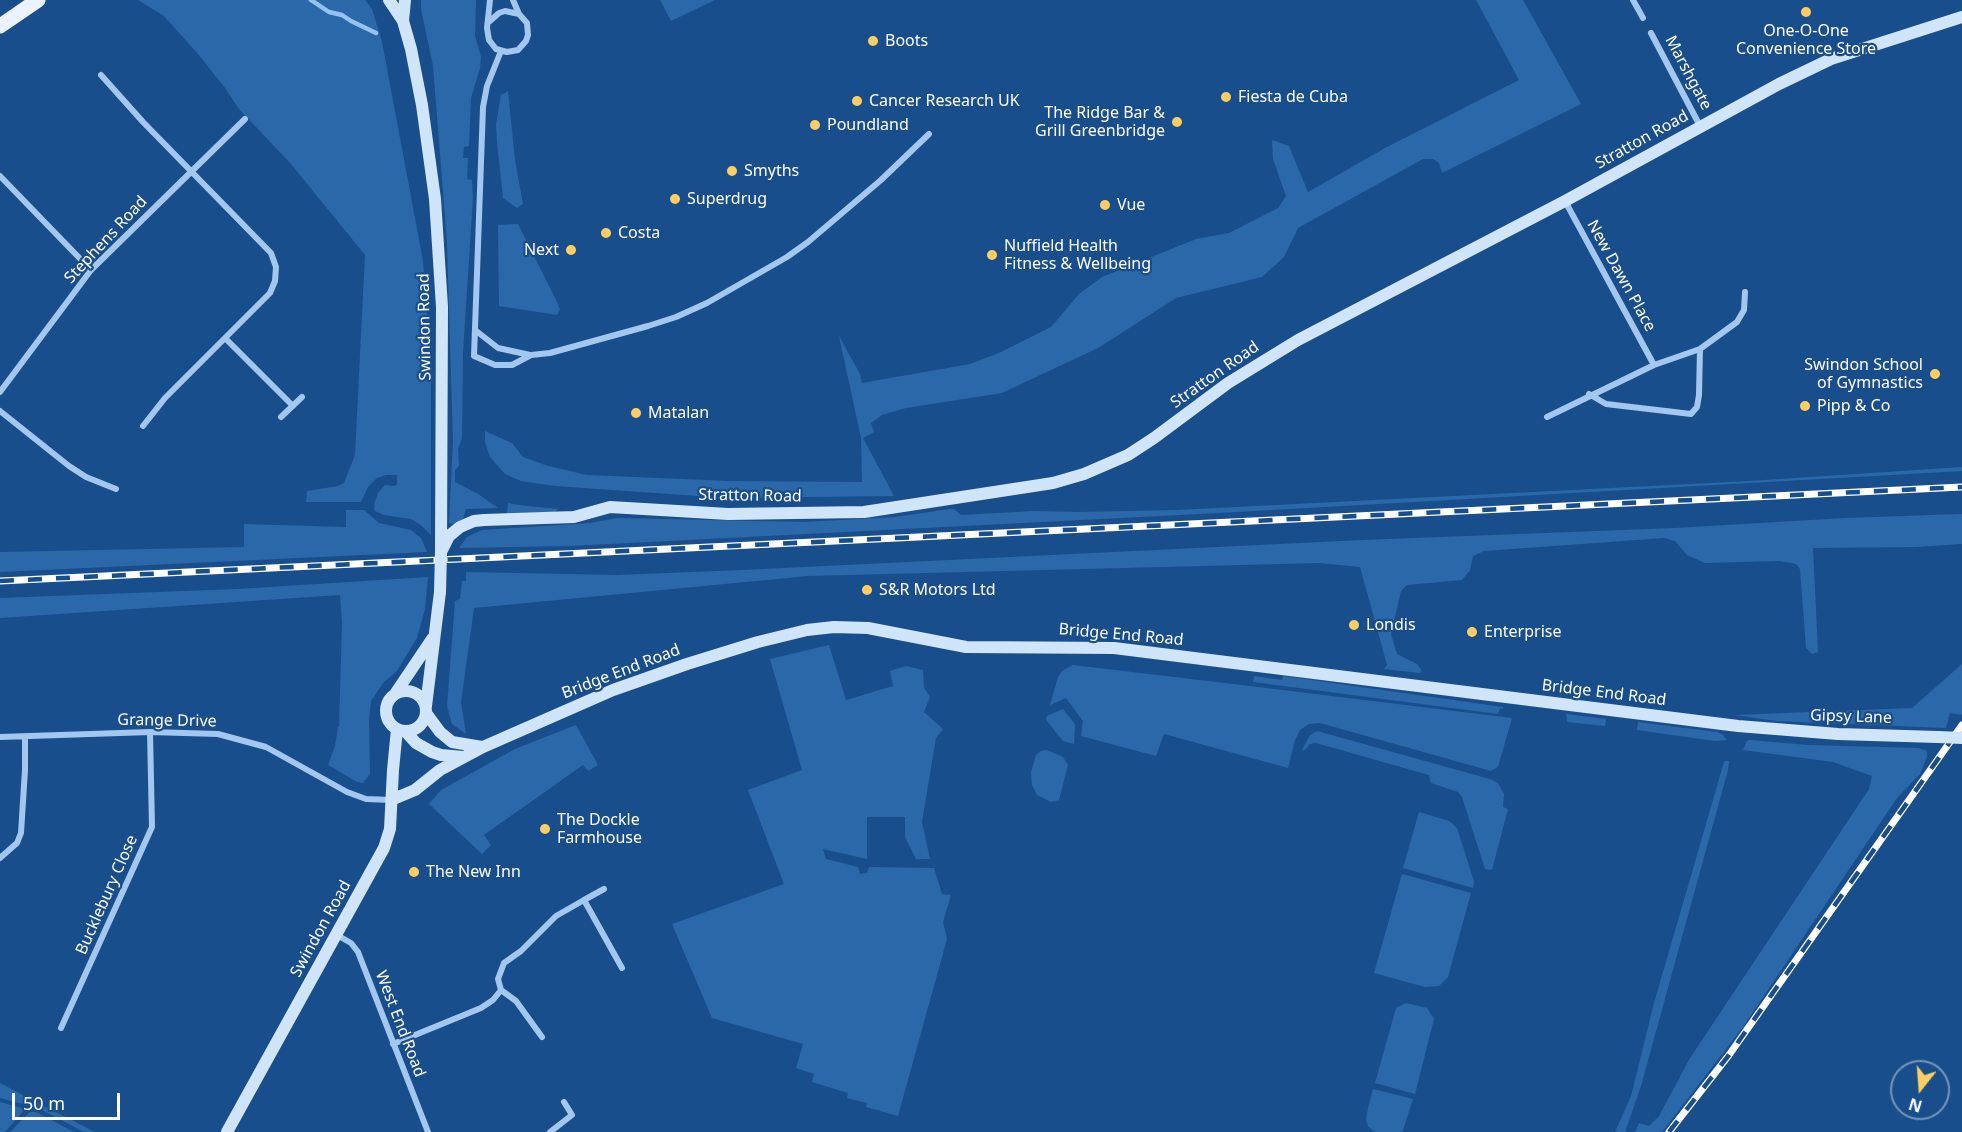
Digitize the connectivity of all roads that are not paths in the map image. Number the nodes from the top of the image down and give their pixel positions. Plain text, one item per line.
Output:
1 (39, 0) edge
2 (389, 0) edge
3 (405, 0) edge
4 (490, 0) edge
5 (513, 0) edge
6 (1633, 0) edge
7 (519, 14) junction
8 (1962, 17) edge
9 (1644, 18) dead end
10 (403, 21) junction
11 (489, 23) junction
12 (0, 26) edge
13 (1651, 33) dead end
14 (501, 51) junction
15 (101, 75) dead end
16 (245, 119) dead end
17 (1700, 126) junction
18 (929, 134) dead end
19 (192, 171) junction
20 (0, 176) edge
21 (1565, 201) junction
22 (91, 270) junction
23 (1745, 292) dead end
24 (475, 330) junction
25 (225, 338) junction
26 (1700, 349) junction
27 (531, 356) junction
28 (1654, 364) junction
29 (0, 392) edge
30 (1589, 394) junction
31 (302, 397) dead end
32 (292, 406) junction
33 (0, 411) edge
34 (281, 417) dead end
35 (1547, 417) dead end
36 (143, 426) dead end
37 (116, 489) dead end
38 (441, 552) junction
39 (435, 636) junction
40 (395, 694) junction
41 (426, 710) junction
42 (1738, 726) joint
43 (401, 730) junction
44 (150, 732) junction
45 (0, 737) edge
46 (25, 737) junction
47 (1962, 738) edge
48 (483, 747) junction
49 (464, 757) junction
50 (391, 800) junction
51 (0, 858) edge
52 (604, 889) dead end
53 (584, 900) junction
54 (337, 935) junction
55 (621, 968) dead end
56 (501, 990) junction
57 (62, 1028) dead end
58 (542, 1037) dead end
59 (393, 1044) junction
60 (564, 1102) dead end
61 (227, 1132) edge
62 (428, 1132) edge
63 (550, 1132) edge

1 - 12 main road
2 - 10 main road, Swindon Road
3 - 10 main road, Swindon Road
4 - 11 street
5 - 7 street
6 - 9 street
7 - 11 street
7 - 14 street
8 - 17 main road, Stratton Road
10 - 38 main road, Swindon Road
11 - 14 street
13 - 17 street, Marshgate
14 - 24 street
15 - 19 street
16 - 19 street, Stephens Road
17 - 21 main road, Stratton Road
18 - 27 street
19 - 22 street, Stephens Road
19 - 25 street
20 - 22 street
21 - 28 street, New Dawn Place
21 - 38 main road, Stratton Road
22 - 29 street, Stephens Road
23 - 26 street
24 - 27 street
24 - 27 street
25 - 32 street
25 - 36 street
26 - 28 street
26 - 30 street
28 - 30 street
30 - 35 street
31 - 32 street
32 - 34 street
33 - 37 street
38 - 39 main road, Swindon Road, bridge
39 - 40 main road, Swindon Road
39 - 41 main road, Swindon Road
40 - 41 main road
40 - 43 main road
41 - 43 main road
41 - 48 main road
42 - 47 main road, Gipsy Lane, bridge
42 - 48 main road, Bridge End Road
43 - 49 main road
43 - 50 main road, Swindon Road
44 - 46 street, Grange Drive
44 - 50 street, Grange Drive
44 - 57 street, Bucklebury Close
45 - 46 street, Grange Drive
46 - 51 street
48 - 49 main road, Bridge End Road
49 - 50 main road, Bridge End Road
50 - 54 main road, Swindon Road
52 - 53 street
53 - 55 street
53 - 56 street
54 - 59 street, West End Road
54 - 61 main road, Swindon Road
56 - 58 street
56 - 59 street
59 - 62 street, West End Road
60 - 63 street

